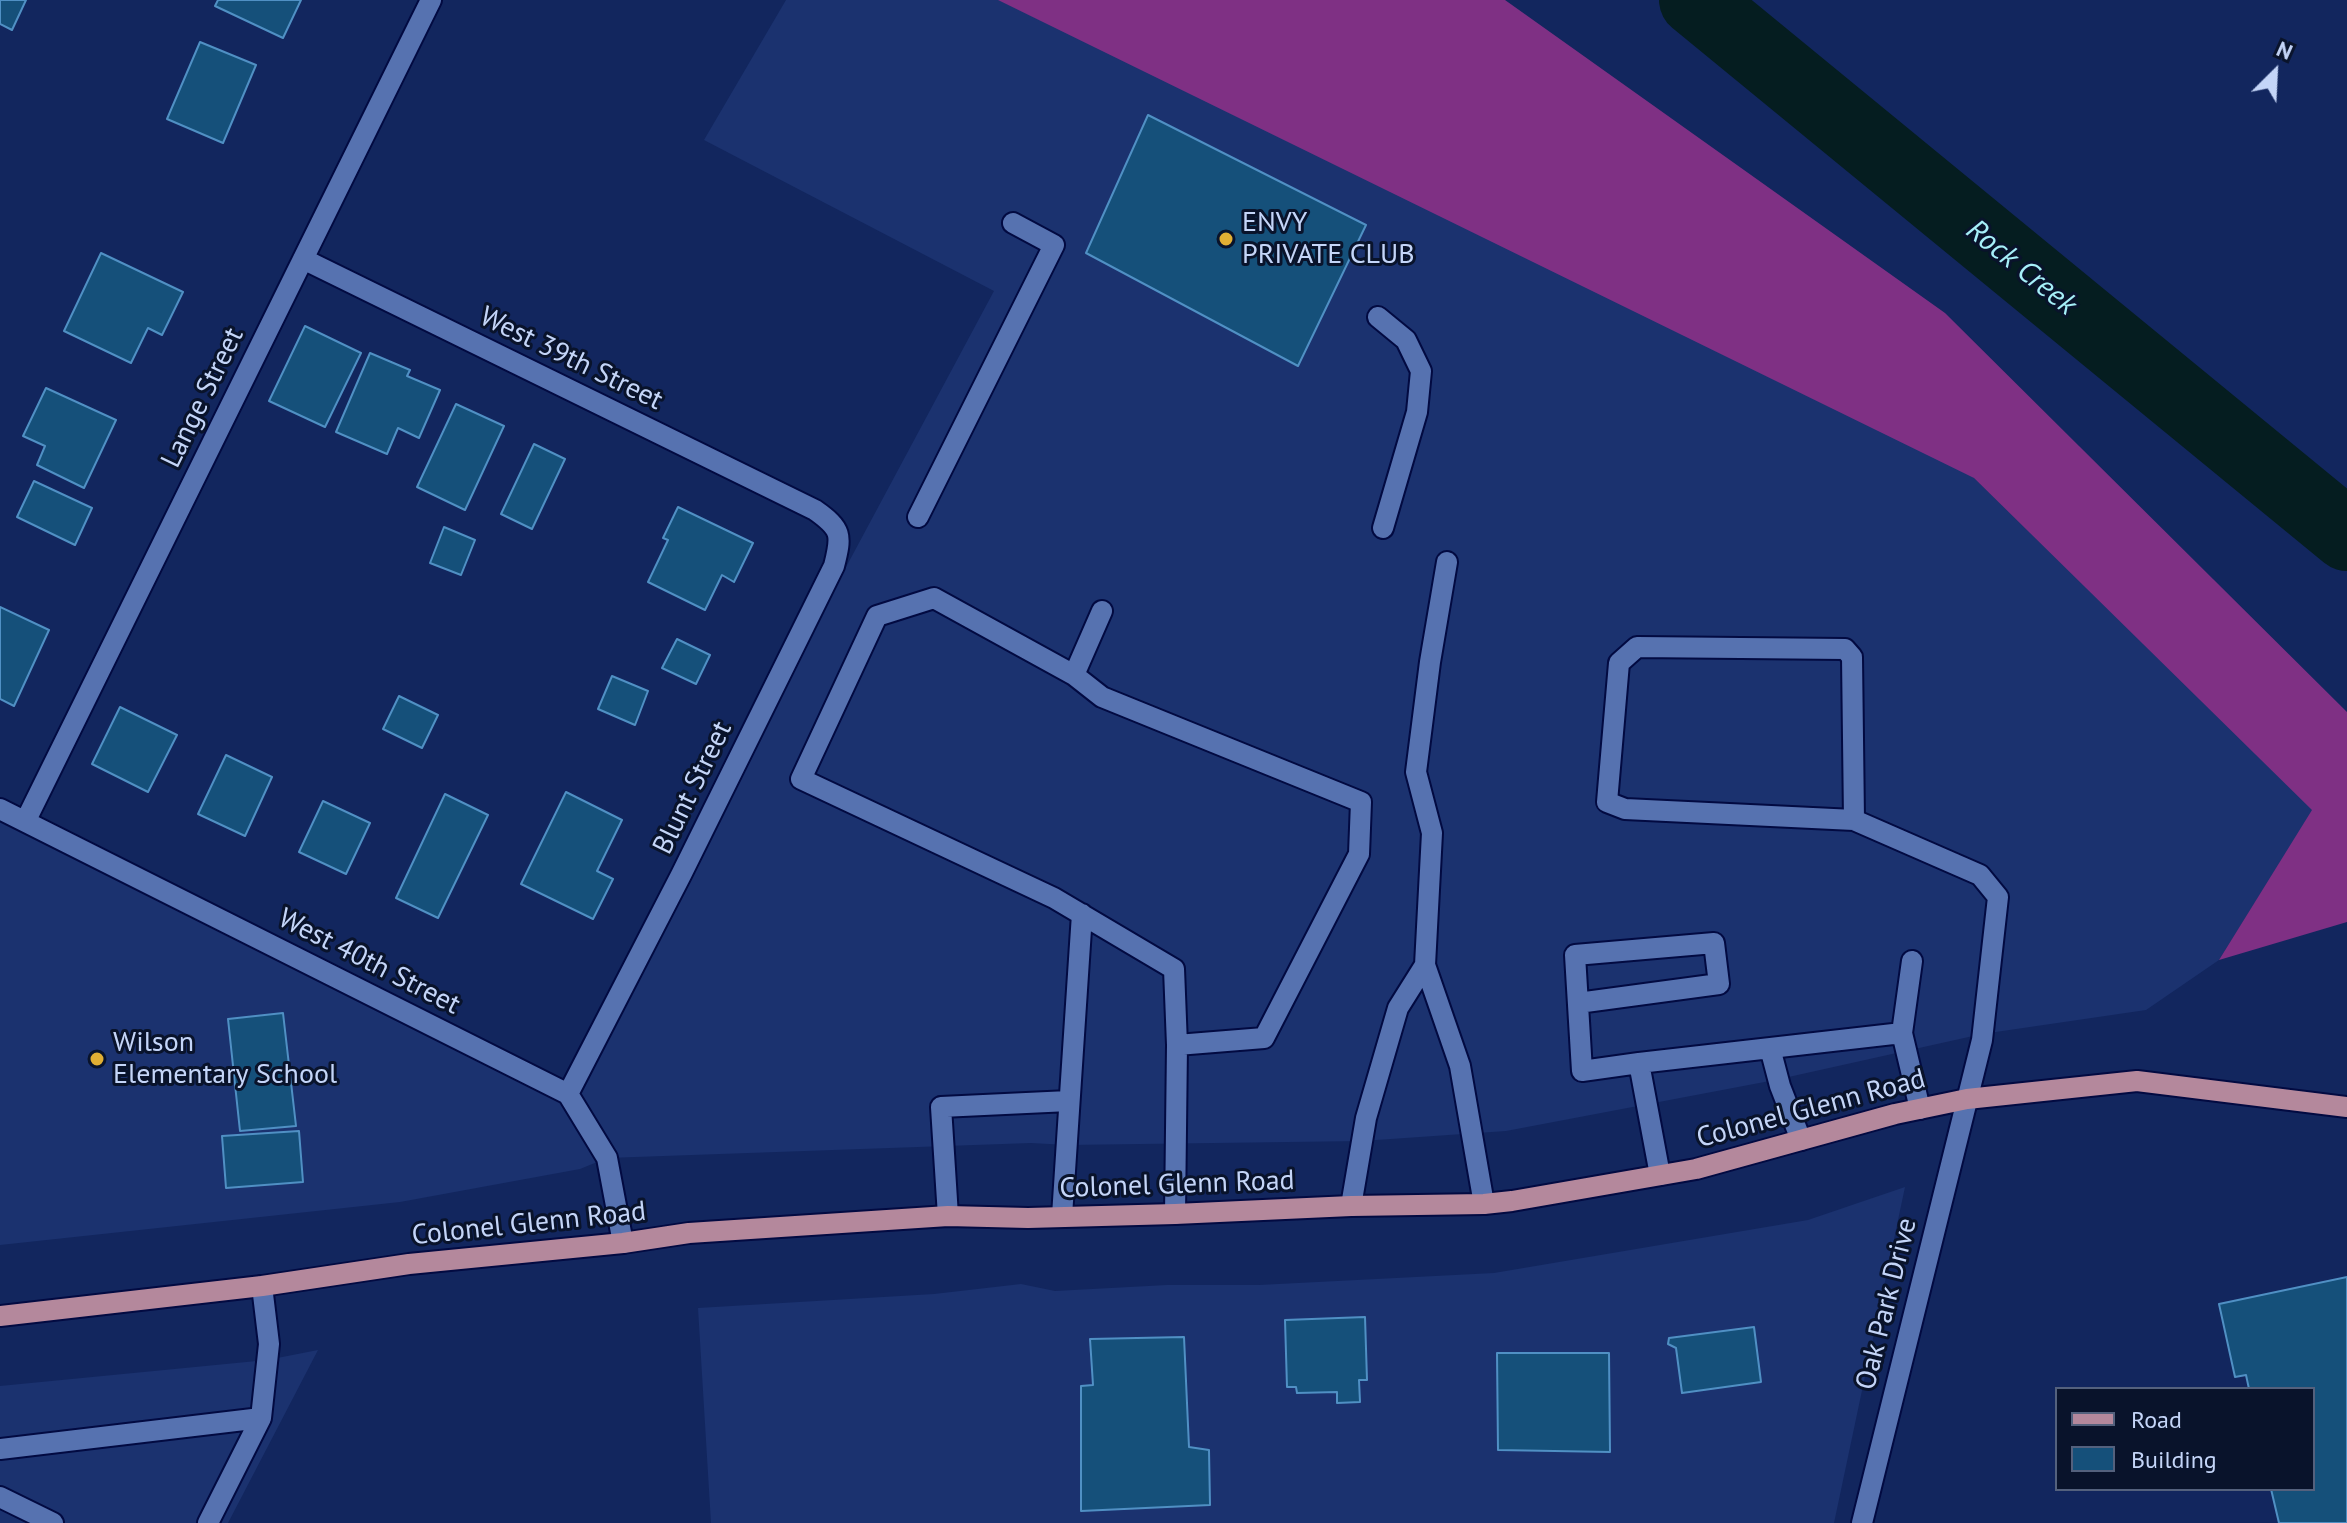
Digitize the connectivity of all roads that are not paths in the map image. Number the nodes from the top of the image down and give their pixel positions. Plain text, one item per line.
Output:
1 (431, 0) edge
2 (1013, 223) dead end
3 (303, 259) junction
4 (1378, 317) dead end
5 (815, 510) joint
6 (918, 517) dead end
7 (1383, 528) dead end
8 (1447, 562) dead end
9 (1102, 611) dead end
10 (1074, 675) junction
11 (0, 809) edge
12 (26, 820) junction
13 (1854, 820) junction
14 (1082, 914) junction
15 (1912, 961) dead end
16 (1425, 965) junction
17 (1578, 1003) junction
18 (1902, 1033) junction
19 (1177, 1045) junction
20 (1770, 1048) junction
21 (1639, 1063) junction
22 (568, 1094) junction
23 (1967, 1099) junction
24 (1069, 1101) junction
25 (2347, 1107) edge
26 (1920, 1109) junction
27 (1801, 1140) junction
28 (1660, 1175) junction
29 (1484, 1204) junction
30 (1351, 1206) junction
31 (1175, 1214) junction
32 (948, 1216) junction
33 (1062, 1216) junction
34 (623, 1243) junction
35 (262, 1286) junction
36 (0, 1316) edge
37 (261, 1418) junction
38 (0, 1449) edge
39 (0, 1497) edge
40 (53, 1523) edge
41 (208, 1523) edge
42 (1862, 1523) edge

1 - 3 street, Lange Street
2 - 6 street
3 - 5 street, West 39th Street
3 - 12 street, Lange Street
4 - 7 street
5 - 22 street, Blunt Street
8 - 16 street
9 - 10 street
10 - 14 street
10 - 19 street
11 - 12 street, West 40th Street
12 - 22 street, West 40th Street
13 - 13 street
13 - 23 street, Oak Park Drive
14 - 19 street
14 - 24 street
15 - 18 street
16 - 29 street
16 - 30 street
17 - 17 street
17 - 21 street
18 - 20 street
18 - 26 street
19 - 31 street
20 - 21 street
20 - 27 street
21 - 28 street
22 - 34 street
23 - 25 main road, Colonel Glenn Road
23 - 26 main road, Colonel Glenn Road
23 - 42 street, Oak Park Drive
24 - 32 street
24 - 33 street
26 - 27 main road, Colonel Glenn Road
27 - 28 main road, Colonel Glenn Road
28 - 29 main road, Colonel Glenn Road
29 - 30 main road, Colonel Glenn Road
30 - 31 main road, Colonel Glenn Road
31 - 33 main road, Colonel Glenn Road
32 - 33 main road, Colonel Glenn Road
32 - 34 main road, Colonel Glenn Road
34 - 35 main road, Colonel Glenn Road
35 - 36 main road, Colonel Glenn Road
35 - 37 street
37 - 38 street
37 - 41 street
39 - 40 street

